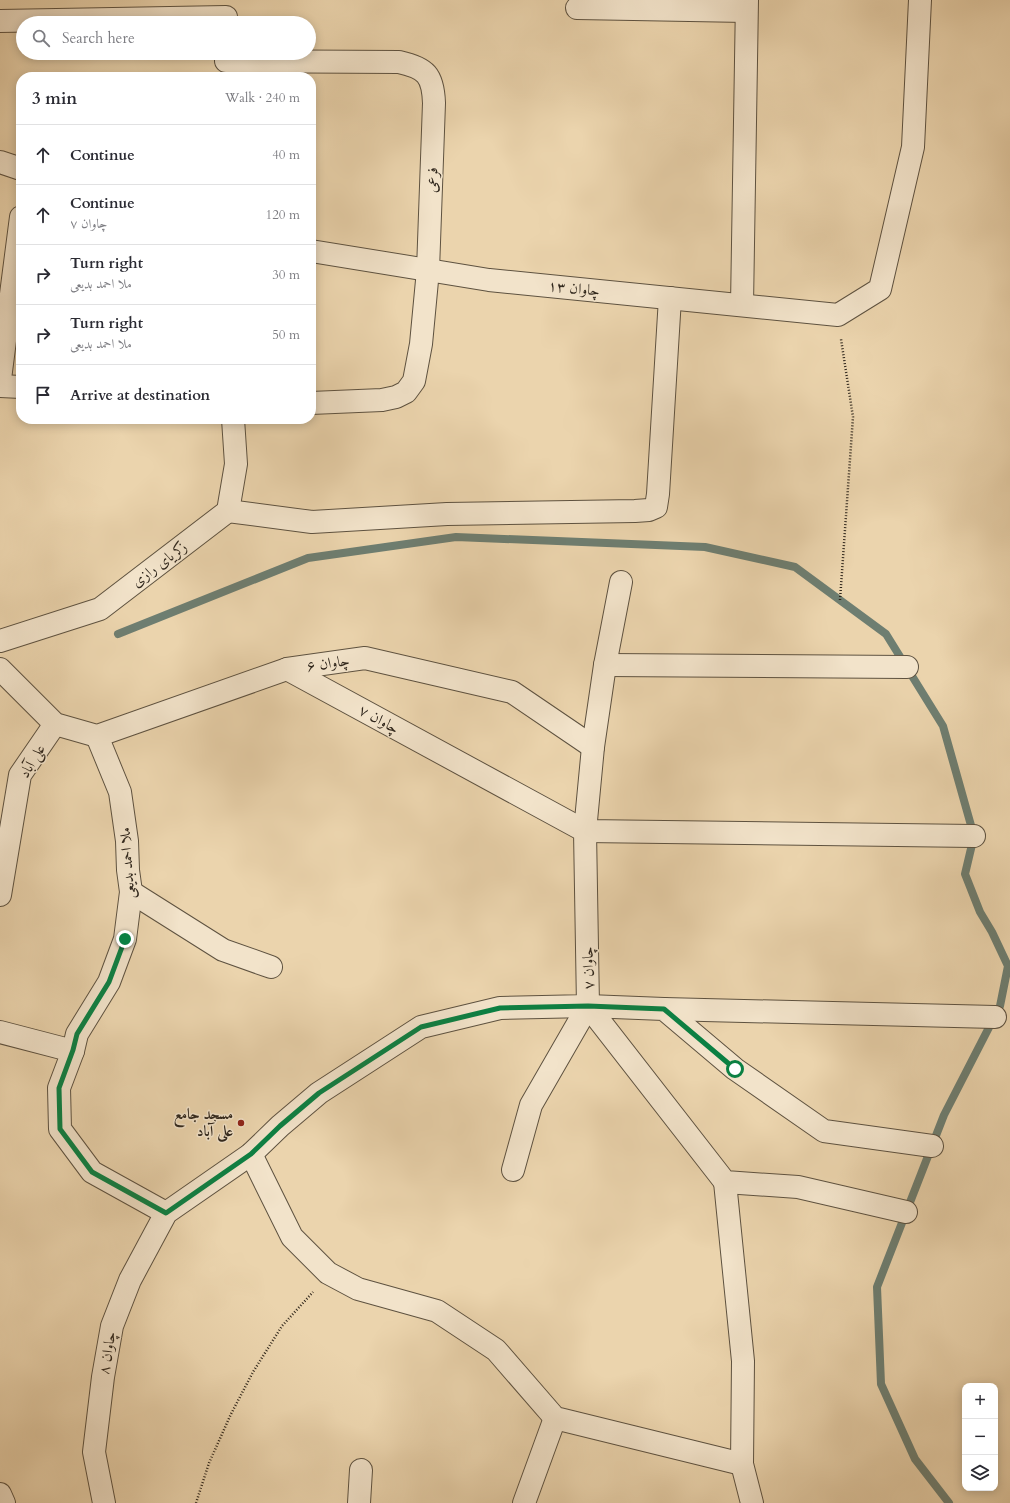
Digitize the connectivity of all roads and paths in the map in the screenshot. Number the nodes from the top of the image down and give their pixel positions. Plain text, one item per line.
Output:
1 (920, 0) edge
2 (746, 5) edge
3 (577, 8) dead end
4 (225, 13) edge
5 (129, 16) edge
6 (0, 20) edge
7 (16, 20) edge
8 (226, 64) edge
9 (0, 162) edge
10 (16, 167) edge
11 (16, 242) edge
12 (316, 252) edge
13 (428, 270) junction
14 (5, 297) edge
15 (670, 298) junction
16 (742, 305) junction
17 (838, 315) junction
18 (0, 379) edge
19 (0, 386) edge
20 (16, 387) edge
21 (316, 403) edge
22 (233, 424) edge
23 (228, 511) junction
24 (621, 582) dead end
25 (840, 600) dead end
26 (0, 641) edge
27 (605, 665) junction
28 (907, 668) dead end
29 (0, 669) edge
30 (287, 669) junction
31 (55, 724) junction
32 (97, 736) junction
33 (593, 747) junction
34 (585, 831) junction
35 (974, 836) dead end
36 (131, 892) junction
37 (0, 896) edge
38 (271, 967) dead end
39 (588, 1006) junction
40 (664, 1009) junction
41 (995, 1017) dead end
42 (0, 1032) edge
43 (73, 1050) junction
44 (932, 1146) dead end
45 (251, 1154) junction
46 (513, 1170) dead end
47 (725, 1182) junction
48 (906, 1212) dead end
49 (166, 1213) junction
50 (328, 1272) junction
51 (556, 1418) junction
52 (742, 1464) junction
53 (360, 1470) dead end
54 (0, 1494) edge
55 (4, 1503) edge
56 (104, 1503) edge
57 (196, 1503) edge
58 (359, 1503) edge
59 (524, 1503) edge
60 (752, 1503) edge

1 - 17 street
2 - 3 street
2 - 16 street
4 - 5 street
6 - 7 street
8 - 13 street, فرعی
9 - 10 street
11 - 14 street
12 - 13 street, چاوان ۱۳
13 - 15 street, چاوان ۱۳
13 - 21 street, فرعی
14 - 18 street
15 - 16 street, چاوان ۱۳
15 - 23 street
16 - 17 street, چاوان ۱۳
17 - 25 path
19 - 20 street
22 - 23 street
23 - 26 street, زکریای رازی
24 - 27 street
27 - 28 street
27 - 33 street
29 - 31 street
30 - 32 street, چاوان ۶
30 - 33 street, چاوان ۶
30 - 34 street, چاوان ۷
31 - 32 street
31 - 37 street, علی آباد
32 - 36 street, ملا احمد بدیعی
33 - 34 street
34 - 35 street
34 - 39 street, چاوان ۷
36 - 38 street
36 - 43 street, ملا احمد بدیعی
39 - 40 street
39 - 45 street, چاوان ۷
39 - 46 street
39 - 47 street
40 - 41 street
40 - 44 street
42 - 43 street
43 - 49 street, ملا احمد بدیعی
45 - 49 street, چاوان ۷
45 - 50 street
47 - 48 street
47 - 52 street
49 - 56 street, چاوان ۸
50 - 51 street
50 - 57 path
51 - 52 street
51 - 59 street
52 - 60 street
53 - 58 street
54 - 55 street

